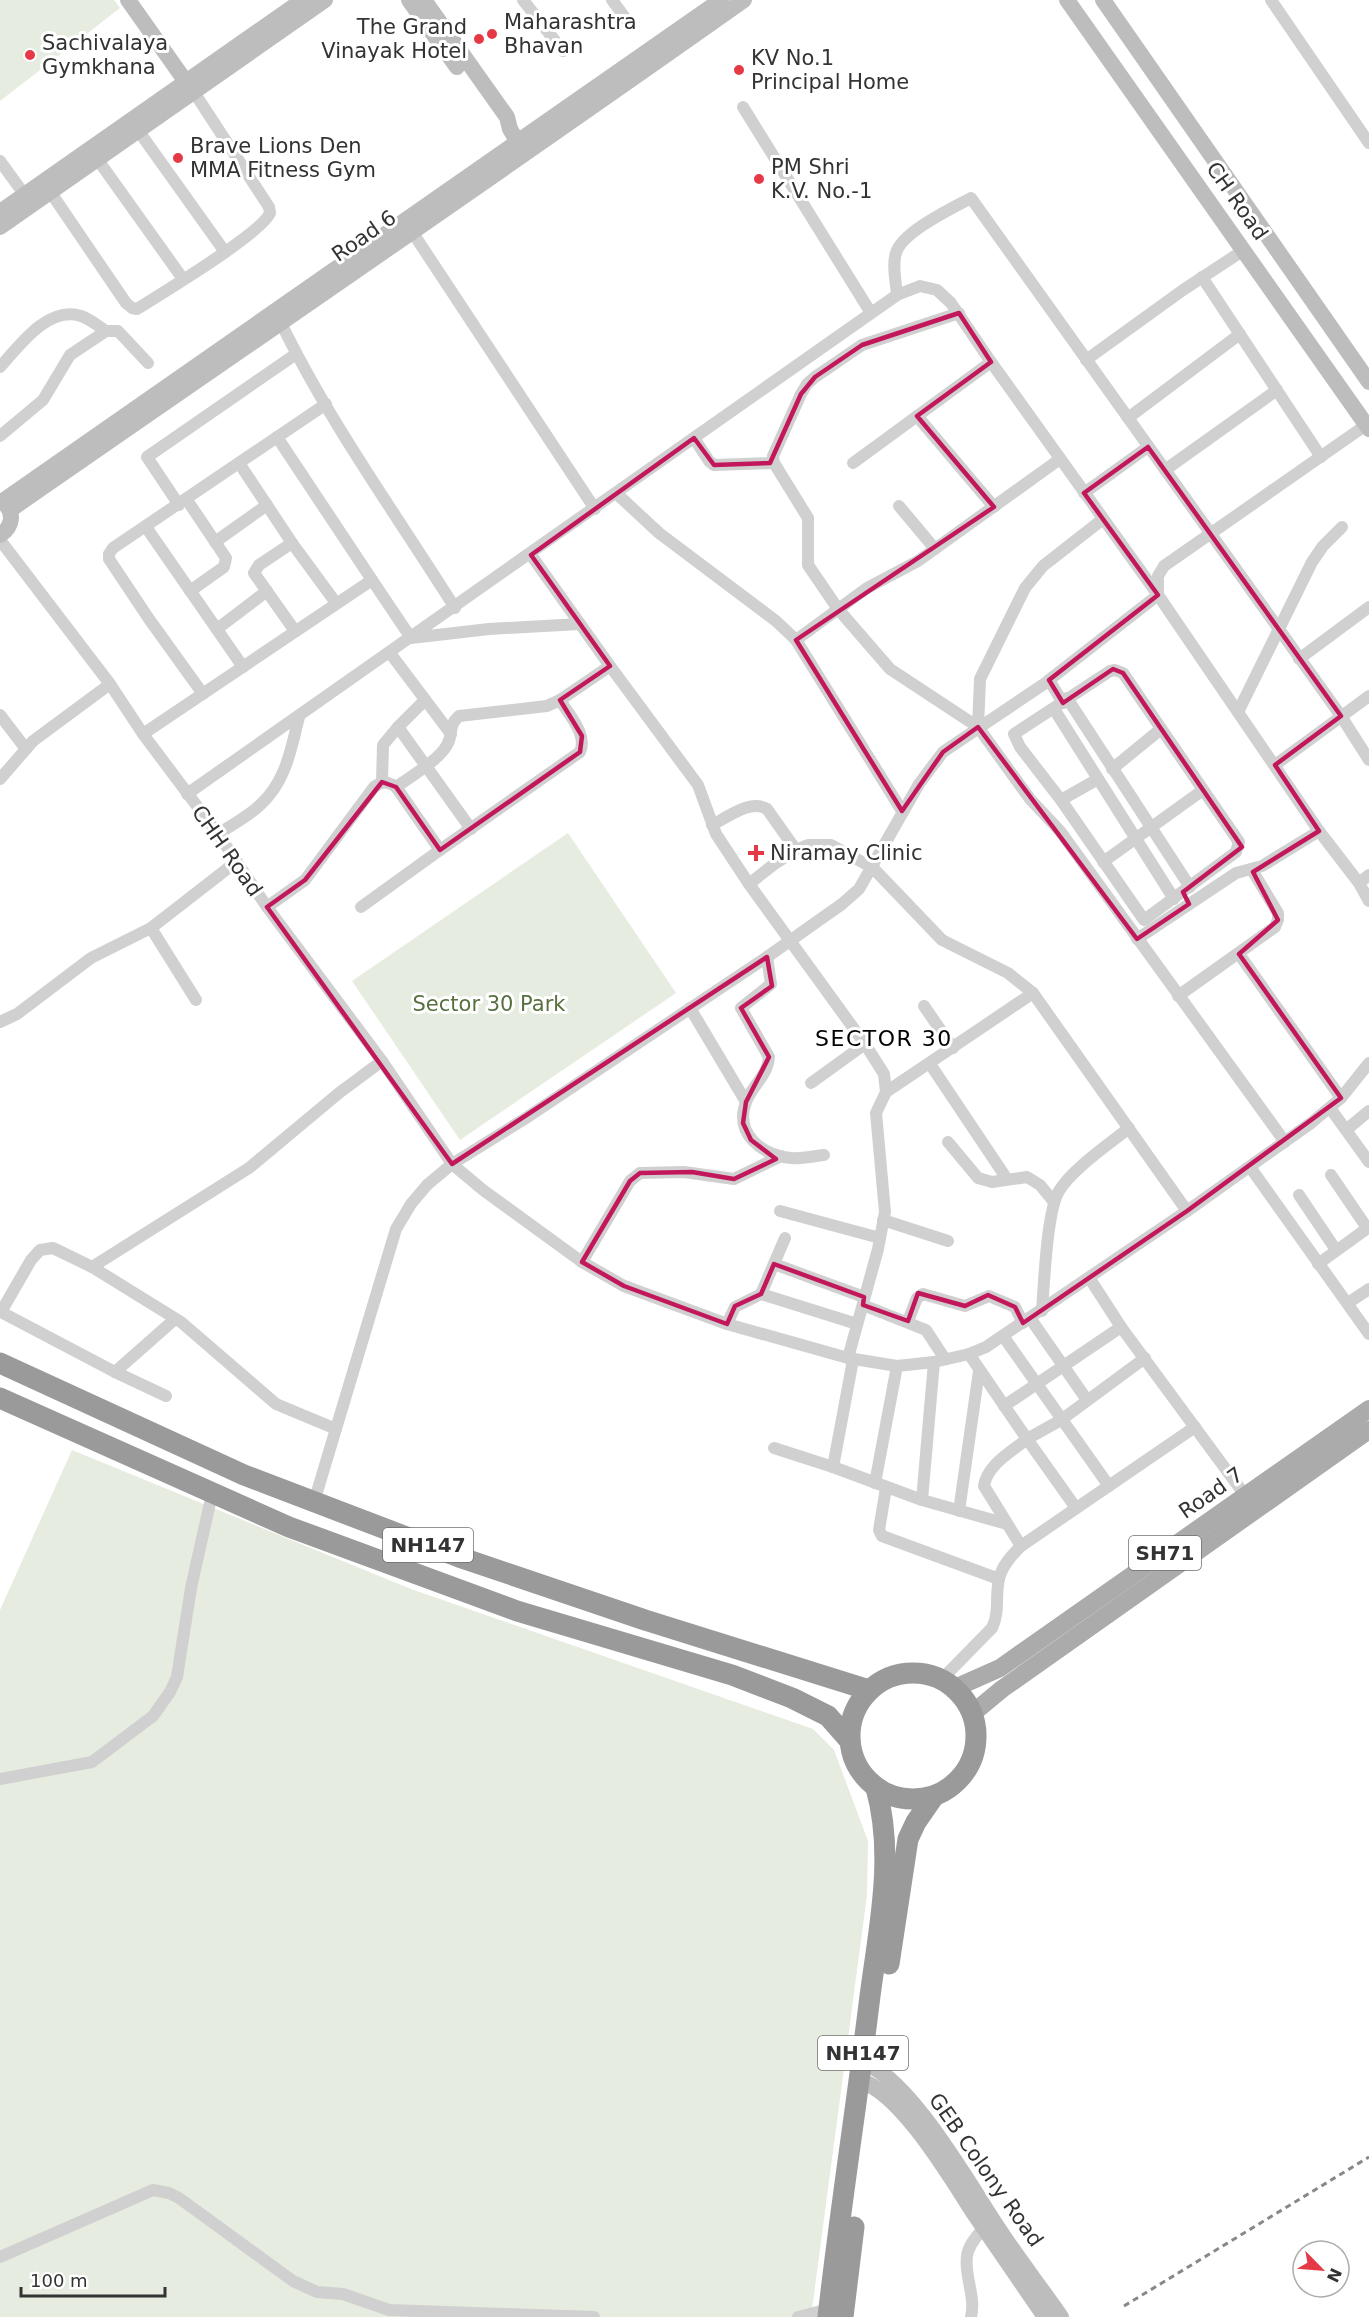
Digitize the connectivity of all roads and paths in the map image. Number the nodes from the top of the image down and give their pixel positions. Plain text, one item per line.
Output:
1 (128, 0) edge
2 (303, 0) edge
3 (325, 0) edge
4 (523, 0) edge
5 (612, 0) edge
6 (721, 0) edge
7 (744, 0) edge
8 (1066, 0) edge
9 (1103, 0) edge
10 (1271, 0) edge
11 (422, 4) edge
12 (629, 24) dead end
13 (563, 51) dead end
14 (190, 87) junction
15 (743, 107) dead end
16 (134, 125) junction
17 (517, 142) junction
18 (1369, 143) edge
19 (94, 154) junction
20 (0, 161) edge
21 (47, 186) junction
22 (24, 194) junction
23 (0, 212) edge
24 (408, 225) junction
25 (0, 227) edge
26 (1244, 250) junction
27 (225, 252) junction
28 (1202, 277) junction
29 (183, 279) junction
30 (897, 295) junction
31 (872, 313) junction
32 (958, 313) junction
33 (280, 321) junction
34 (106, 331) junction
35 (1240, 334) junction
36 (296, 354) junction
37 (1086, 360) junction
38 (991, 362) junction
39 (148, 363) dead end
40 (0, 367) edge
41 (1369, 382) edge
42 (1277, 390) junction
43 (326, 404) junction
44 (917, 416) junction
45 (1128, 418) junction
46 (1368, 426) edge
47 (0, 436) edge
48 (278, 437) junction
49 (694, 438) junction
50 (1148, 447) junction
51 (1321, 456) junction
52 (1060, 459) junction
53 (239, 463) junction
54 (774, 463) junction
55 (853, 463) dead end
56 (1165, 470) junction
57 (1084, 493) junction
58 (617, 494) junction
59 (183, 503) junction
60 (4, 504) edge
61 (267, 504) junction
62 (899, 506) dead end
63 (994, 507) junction
64 (595, 509) junction
65 (1103, 519) junction
66 (146, 527) junction
67 (1342, 527) dead end
68 (1210, 534) junction
69 (0, 538) edge
70 (215, 542) junction
71 (292, 543) junction
72 (935, 549) junction
73 (531, 555) junction
74 (372, 579) junction
75 (190, 591) junction
76 (267, 591) junction
77 (1158, 595) junction
78 (336, 603) junction
79 (1369, 607) edge
80 (455, 608) junction
81 (838, 609) junction
82 (580, 624) junction
83 (217, 629) junction
84 (1279, 630) junction
85 (295, 631) junction
86 (411, 638) junction
87 (796, 640) junction
88 (390, 653) junction
89 (1299, 659) junction
90 (610, 666) junction
91 (243, 667) junction
92 (1049, 680) junction
93 (110, 684) junction
94 (203, 694) junction
95 (1369, 696) edge
96 (425, 700) junction
97 (560, 700) junction
98 (1061, 704) junction
99 (1238, 712) junction
100 (0, 715) edge
101 (1341, 716) junction
102 (299, 717) junction
103 (398, 727) junction
104 (978, 727) junction
105 (1161, 729) junction
106 (143, 734) junction
107 (450, 734) junction
108 (26, 749) junction
109 (1369, 760) edge
110 (425, 765) junction
111 (1275, 765) junction
112 (1112, 769) junction
113 (0, 779) edge
114 (1098, 779) junction
115 (382, 782) junction
116 (396, 788) junction
117 (1203, 790) junction
118 (188, 794) junction
119 (1061, 800) junction
120 (902, 811) junction
121 (712, 825) junction
122 (1151, 827) junction
123 (471, 829) junction
124 (1318, 831) junction
125 (218, 834) junction
126 (1136, 838) junction
127 (440, 850) junction
128 (796, 850) junction
129 (236, 862) junction
130 (1103, 862) junction
131 (873, 868) junction
132 (1252, 870) junction
133 (1364, 879) edge
134 (749, 884) junction
135 (1182, 893) junction
136 (1369, 901) edge
137 (1189, 904) junction
138 (267, 907) junction
139 (361, 907) dead end
140 (152, 928) junction
141 (1137, 939) junction
142 (791, 942) junction
143 (1239, 954) junction
144 (768, 957) junction
145 (1033, 993) junction
146 (1178, 996) junction
147 (196, 1000) dead end
148 (924, 1006) dead end
149 (690, 1008) junction
150 (0, 1022) edge
151 (865, 1044) junction
152 (953, 1048) junction
153 (382, 1061) junction
154 (930, 1064) junction
155 (1369, 1065) edge
156 (811, 1083) dead end
157 (885, 1092) junction
158 (1341, 1098) junction
159 (746, 1101) junction
160 (1330, 1108) junction
161 (1369, 1112) edge
162 (1129, 1128) junction
163 (1346, 1130) junction
164 (948, 1142) dead end
165 (1284, 1142) junction
166 (824, 1155) dead end
167 (781, 1156) junction
168 (1369, 1162) edge
169 (452, 1164) junction
170 (1250, 1167) junction
171 (1331, 1175) dead end
172 (1007, 1179) junction
173 (1299, 1194) dead end
174 (1054, 1202) junction
175 (780, 1211) dead end
176 (1187, 1211) junction
177 (883, 1220) junction
178 (1368, 1228) edge
179 (785, 1238) dead end
180 (880, 1238) junction
181 (948, 1241) dead end
182 (1336, 1250) junction
183 (582, 1262) junction
184 (774, 1264) junction
185 (1318, 1264) junction
186 (92, 1267) junction
187 (1090, 1279) junction
188 (1369, 1289) edge
189 (761, 1294) junction
190 (864, 1301) junction
191 (1348, 1303) junction
192 (1042, 1311) junction
193 (0, 1312) edge
194 (175, 1319) junction
195 (908, 1321) junction
196 (1027, 1321) junction
197 (728, 1324) junction
198 (857, 1324) junction
199 (1121, 1327) junction
200 (1369, 1334) edge
201 (1003, 1336) junction
202 (969, 1354) junction
203 (1145, 1358) junction
204 (850, 1359) junction
205 (940, 1360) junction
206 (0, 1363) edge
207 (897, 1366) junction
208 (1064, 1366) junction
209 (979, 1371) junction
210 (115, 1372) junction
211 (1036, 1385) junction
212 (166, 1396) dead end
213 (0, 1398) edge
214 (1087, 1400) junction
215 (1004, 1406) junction
216 (1369, 1409) edge
217 (1061, 1420) junction
218 (1195, 1427) junction
219 (336, 1429) junction
220 (1369, 1430) edge
221 (1027, 1439) junction
222 (774, 1448) dead end
223 (833, 1467) junction
224 (880, 1485) junction
225 (1109, 1486) junction
226 (212, 1494) junction
227 (922, 1500) junction
228 (314, 1502) junction
229 (1251, 1503) junction
230 (1076, 1508) junction
231 (959, 1511) junction
232 (1007, 1524) junction
233 (1021, 1546) junction
234 (999, 1579) junction
235 (949, 1683) junction
236 (869, 1690) junction
237 (973, 1713) junction
238 (850, 1741) junction
239 (0, 1779) edge
240 (876, 1788) junction
241 (934, 1796) junction
242 (867, 2073) junction
243 (984, 2227) junction
244 (0, 2257) edge
245 (833, 2314) edge
246 (594, 2317) edge
247 (798, 2317) edge
248 (970, 2317) edge
249 (1045, 2317) edge
250 (1061, 2317) edge

1 - 14 street
2 - 14 street
3 - 14 street
4 - 13 street
5 - 12 street
6 - 17 street, Road 6
7 - 17 street, Road 6
8 - 26 street, CH Road
9 - 41 street, CH Road
10 - 18 street
11 - 17 street
14 - 16 street
14 - 27 street
15 - 31 street
16 - 19 street
16 - 27 street
17 - 24 street, Road 6
19 - 21 street
19 - 29 street
20 - 22 street
21 - 22 street
21 - 25 street
21 - 29 street
22 - 23 street
24 - 33 street, Road 6
24 - 60 street, Road 6
24 - 64 street
26 - 28 street
26 - 46 street, CH Road
27 - 29 street
28 - 35 street
28 - 37 street
30 - 31 street
30 - 32 street
30 - 37 street
31 - 49 street
32 - 38 street
32 - 54 street
33 - 36 street
33 - 60 street, Road 6
34 - 39 street
34 - 40 street
34 - 47 street
35 - 42 street
35 - 45 street
36 - 43 street
36 - 59 street
37 - 45 street
38 - 44 street
38 - 52 street
42 - 51 street
42 - 56 street
43 - 48 street
43 - 80 street
44 - 55 street
44 - 63 street
45 - 50 street
46 - 51 street
48 - 53 street
48 - 74 street
49 - 54 street
49 - 58 street
50 - 56 street
50 - 57 street
51 - 68 street
52 - 57 street
52 - 63 street
53 - 59 street
53 - 61 street
54 - 81 street
56 - 68 street
57 - 65 street
58 - 64 street
58 - 87 street
59 - 66 street
59 - 70 street
60 - 69 street
61 - 70 street
61 - 71 street
62 - 72 street
63 - 72 street
64 - 73 street
65 - 77 street
65 - 104 street
66 - 75 street
66 - 94 street
67 - 84 street
68 - 77 street
68 - 84 street
69 - 93 street, CHH Road
70 - 75 street
71 - 76 street
71 - 78 street
72 - 81 street
73 - 80 street
73 - 82 street
74 - 78 street
74 - 86 street
75 - 83 street
76 - 83 street
76 - 85 street
77 - 92 street
77 - 99 street
78 - 85 street
79 - 89 street
80 - 86 street
81 - 87 street
81 - 104 street
82 - 86 street
82 - 90 street
83 - 91 street
84 - 89 street
84 - 99 street
85 - 91 street
86 - 88 street
87 - 120 street
88 - 96 street
88 - 102 street
89 - 101 street
90 - 97 street
90 - 121 street
91 - 94 street
92 - 98 street
92 - 104 street
93 - 106 street, CHH Road
93 - 108 street
94 - 106 street
95 - 101 street
96 - 103 street
96 - 107 street
97 - 107 street
97 - 123 street
98 - 105 street
98 - 112 street
98 - 114 street
98 - 119 street
99 - 111 street
100 - 108 street
101 - 109 street
101 - 111 street
102 - 118 street
102 - 125 street
103 - 110 street
103 - 115 street
104 - 120 street
104 - 141 street
105 - 112 street
105 - 117 street
106 - 118 street, CHH Road
107 - 110 street
108 - 113 street
110 - 116 street
110 - 123 street
111 - 124 street
112 - 122 street
114 - 119 street
114 - 126 street
115 - 116 street
115 - 138 street
116 - 127 street
117 - 122 street
117 - 135 street
118 - 125 street, CHH Road
119 - 130 street
120 - 131 street
121 - 128 street
121 - 134 street
122 - 126 street
122 - 135 street
123 - 127 street
124 - 132 street
124 - 133 street
125 - 129 street, CHH Road
126 - 130 street
126 - 135 street
127 - 139 street
128 - 131 street
128 - 134 street
129 - 138 street, CHH Road
129 - 140 street
130 - 135 street
131 - 142 street
131 - 145 street
132 - 137 street
132 - 143 street
133 - 136 street
134 - 142 street
135 - 137 street
137 - 141 street
138 - 153 street, CHH Road
140 - 147 street
140 - 150 street
141 - 146 street
142 - 144 street
142 - 151 street
143 - 146 street
143 - 158 street
144 - 149 street
144 - 159 street
145 - 152 street
145 - 162 street
146 - 165 street
148 - 152 street
149 - 159 street
149 - 169 street
151 - 156 street
151 - 157 street
152 - 154 street
153 - 169 street, CHH Road
153 - 186 street
154 - 157 street
154 - 172 street
155 - 158 street, CHH Road
157 - 177 street
158 - 160 street, CHH Road
159 - 167 street
160 - 163 street
160 - 165 street, CHH Road
161 - 163 street
162 - 174 street
162 - 176 street
163 - 168 street
164 - 172 street
165 - 170 street, CHH Road
166 - 167 street
167 - 183 street
169 - 183 street, CHH Road
169 - 219 street
170 - 176 street, CHH Road
170 - 185 street
171 - 178 street
172 - 174 street
173 - 182 street
174 - 192 street
175 - 180 street
176 - 187 street, CHH Road
177 - 180 street
177 - 181 street
178 - 182 street
179 - 184 street
180 - 190 street
182 - 185 street
183 - 197 street, CHH Road
184 - 189 street
184 - 190 street
185 - 191 street
186 - 193 street
186 - 194 street
187 - 192 street, CHH Road
187 - 199 street
188 - 191 street
189 - 197 street
189 - 198 street
190 - 195 street
190 - 198 street
191 - 200 street
192 - 196 street, CHH Road
193 - 210 street
194 - 210 street
194 - 219 street
195 - 196 street
195 - 205 street
196 - 201 street, CHH Road
196 - 208 street
197 - 204 street, CHH Road
198 - 204 street
199 - 203 street
199 - 208 street
201 - 202 street, CHH Road
201 - 211 street
202 - 205 street, CHH Road
202 - 209 street
203 - 214 street
203 - 218 street
204 - 207 street, CHH Road
204 - 223 street
205 - 207 street, CHH Road
205 - 227 street
206 - 228 highway, NH147
207 - 224 street
208 - 211 street
208 - 214 street
209 - 215 street
209 - 231 street
210 - 212 street
211 - 215 street
211 - 217 street
213 - 226 highway, NH147
214 - 217 street
215 - 221 street
216 - 229 main road, Road 7 / SH71
217 - 221 street
217 - 225 street
218 - 225 street
218 - 229 street
219 - 228 street
220 - 229 main road, Road 7 / SH71
221 - 230 street
221 - 232 street
222 - 223 street
223 - 224 street
224 - 227 street
224 - 234 street
225 - 230 street
226 - 238 highway, NH147
226 - 239 street
227 - 231 street
228 - 236 highway, NH147
229 - 235 main road, Road 7 / SH71
229 - 237 main road, Road 7 / SH71
230 - 233 street
231 - 232 street
232 - 233 street
233 - 234 street
234 - 235 street
235 - 236 highway, NH147
235 - 237 highway, NH147
236 - 238 highway, NH147
237 - 241 highway, NH147
238 - 240 highway, NH147
240 - 241 highway, NH147
240 - 242 highway, NH147
241 - 242 highway, NH147
242 - 243 street, GEB Colony Road
242 - 245 highway, NH147
242 - 250 street, GEB Colony Road
243 - 248 street
243 - 249 street, GEB Colony Road
244 - 246 street
245 - 247 street

